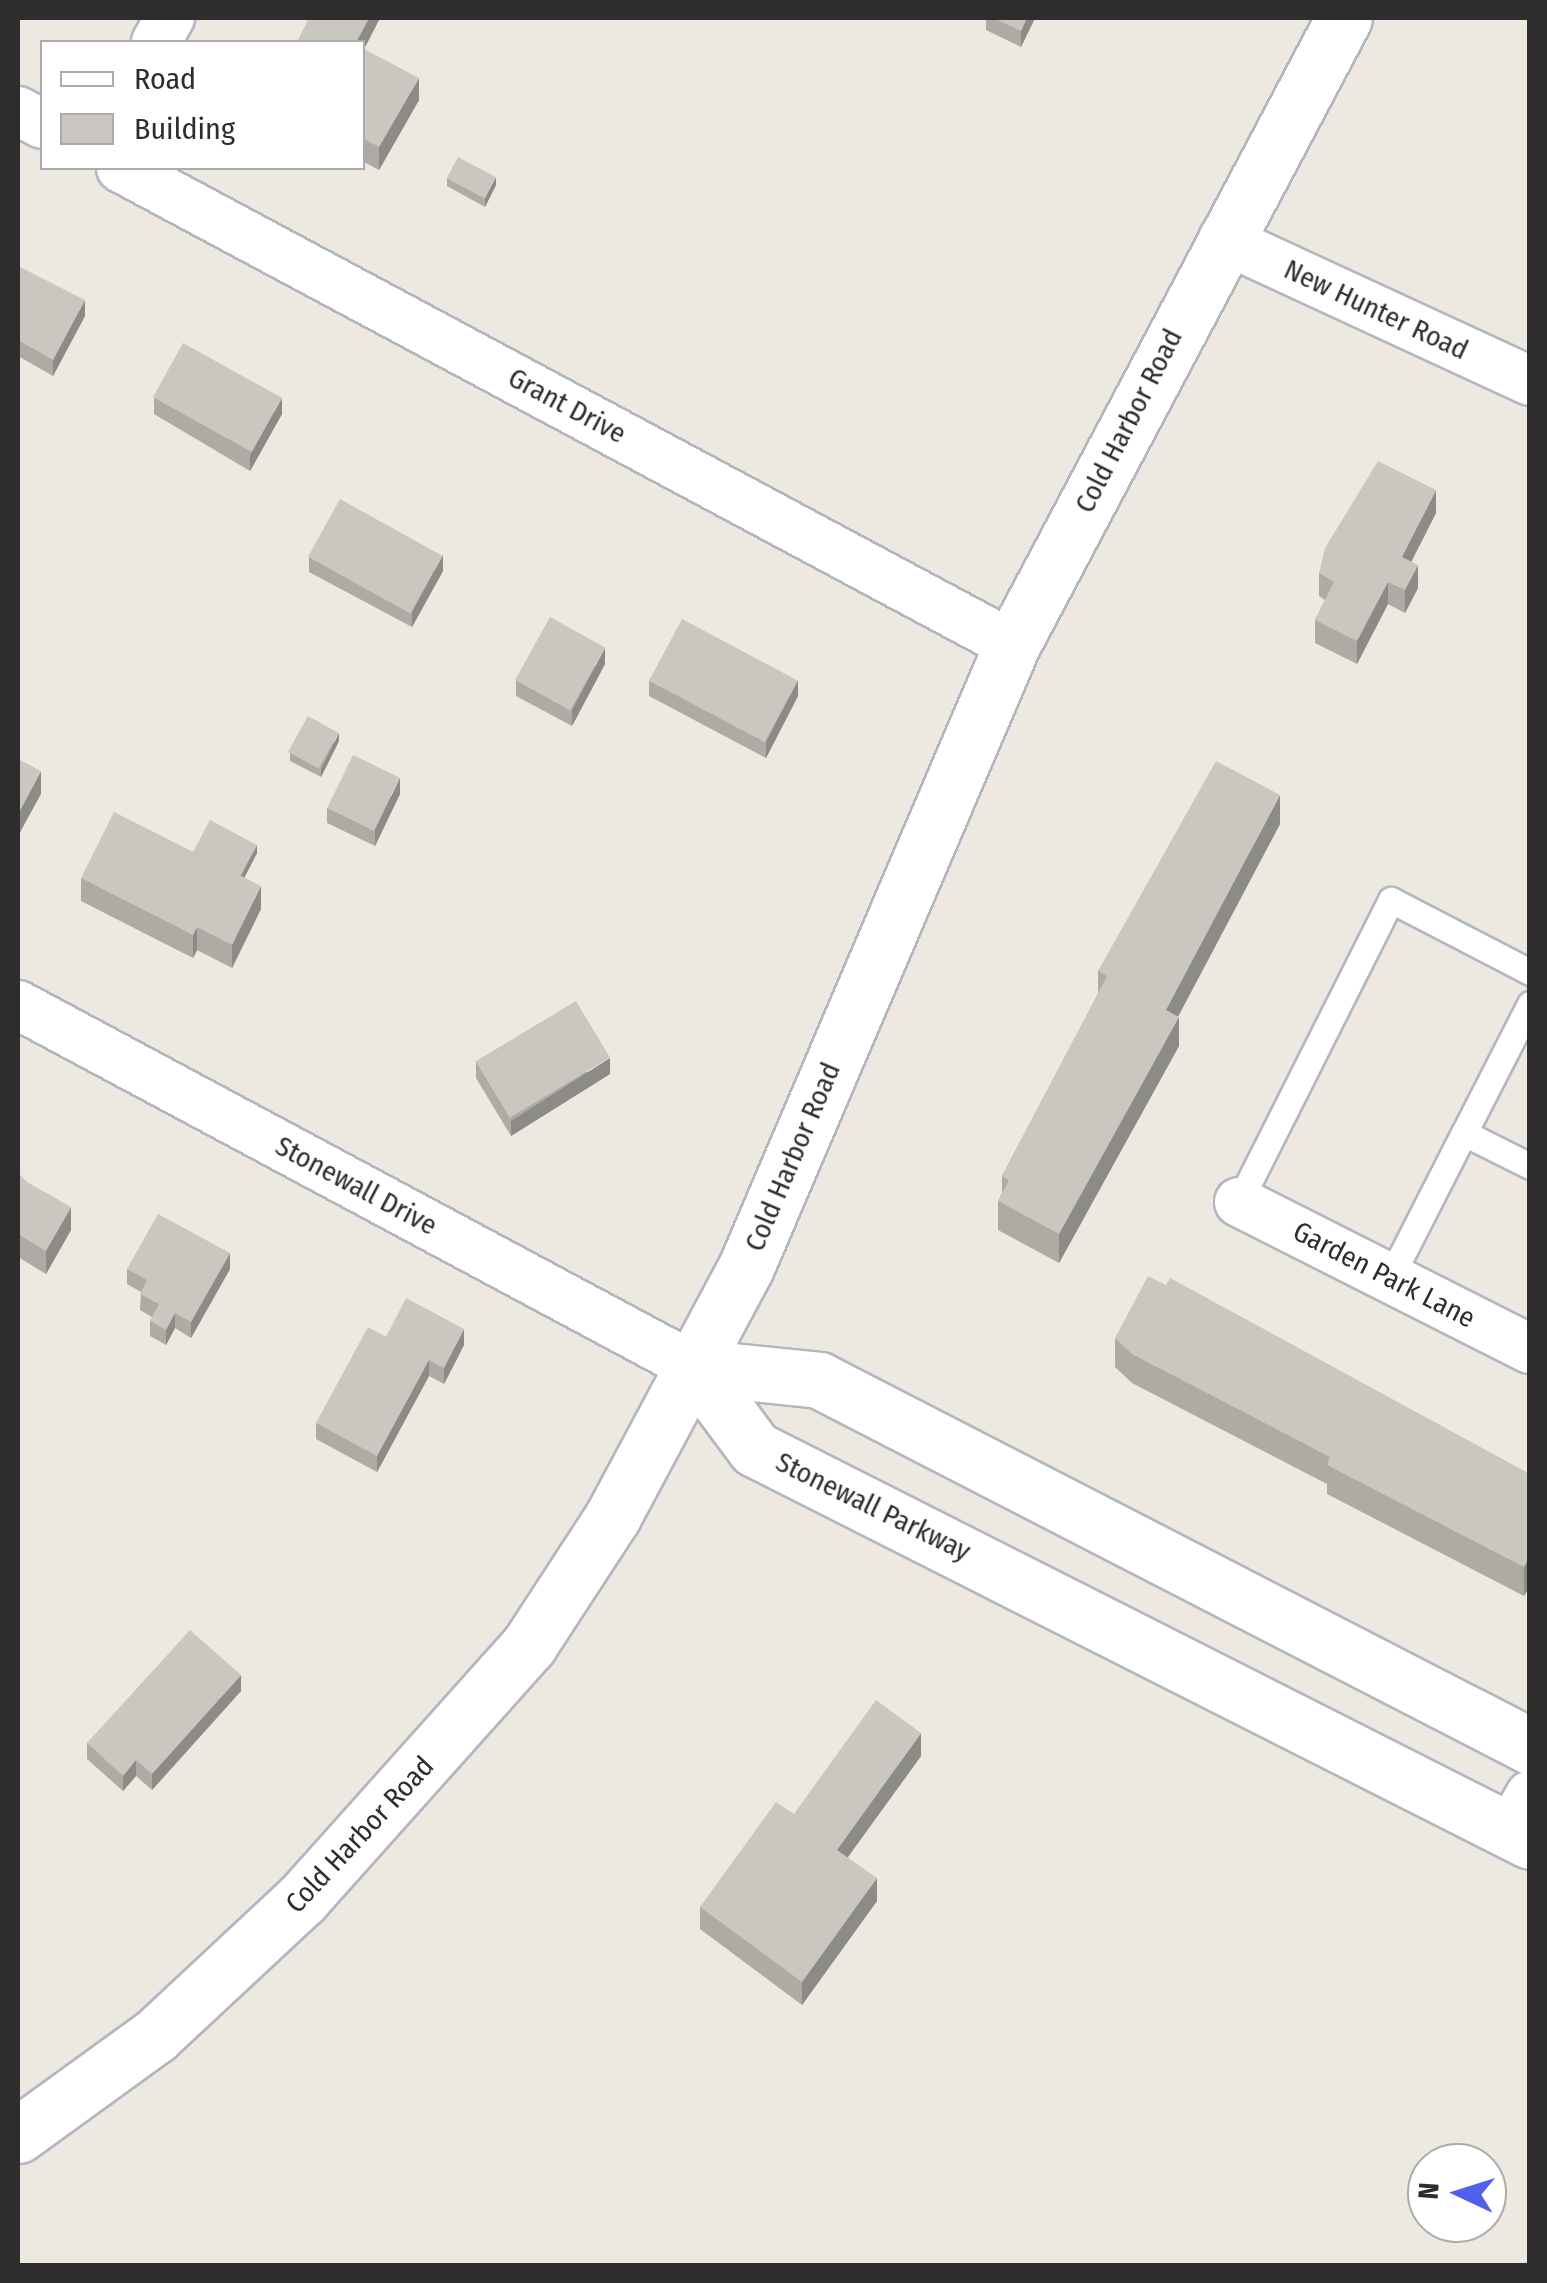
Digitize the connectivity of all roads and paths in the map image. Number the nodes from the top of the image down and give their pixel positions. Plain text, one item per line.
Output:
1 (170, 18) edge
2 (1344, 18) edge
3 (157, 40) edge
4 (18, 111) edge
5 (40, 123) edge
6 (125, 170) edge
7 (1223, 239) junction
8 (1530, 381) edge
9 (1012, 646) junction
10 (1530, 972) edge
11 (1530, 1004) edge
12 (18, 1005) edge
13 (1464, 1132) junction
14 (1530, 1166) edge
15 (1239, 1202) joint
16 (1390, 1278) junction
17 (1530, 1349) edge
18 (694, 1368) junction
19 (1530, 1746) edge
20 (1523, 1822) edge
21 (18, 2136) edge

1 - 3 street
2 - 7 main road, Cold Harbor Road
4 - 5 street
6 - 9 street, Grant Drive
7 - 8 street, New Hunter Road
7 - 9 main road, Cold Harbor Road
9 - 18 main road, Cold Harbor Road
10 - 15 lane
11 - 13 lane
12 - 18 street, Stonewall Drive
13 - 14 lane
13 - 16 lane
15 - 16 street, Garden Park Lane
16 - 17 street, Garden Park Lane
18 - 19 main road
18 - 20 main road, Stonewall Parkway
18 - 21 main road, Cold Harbor Road

